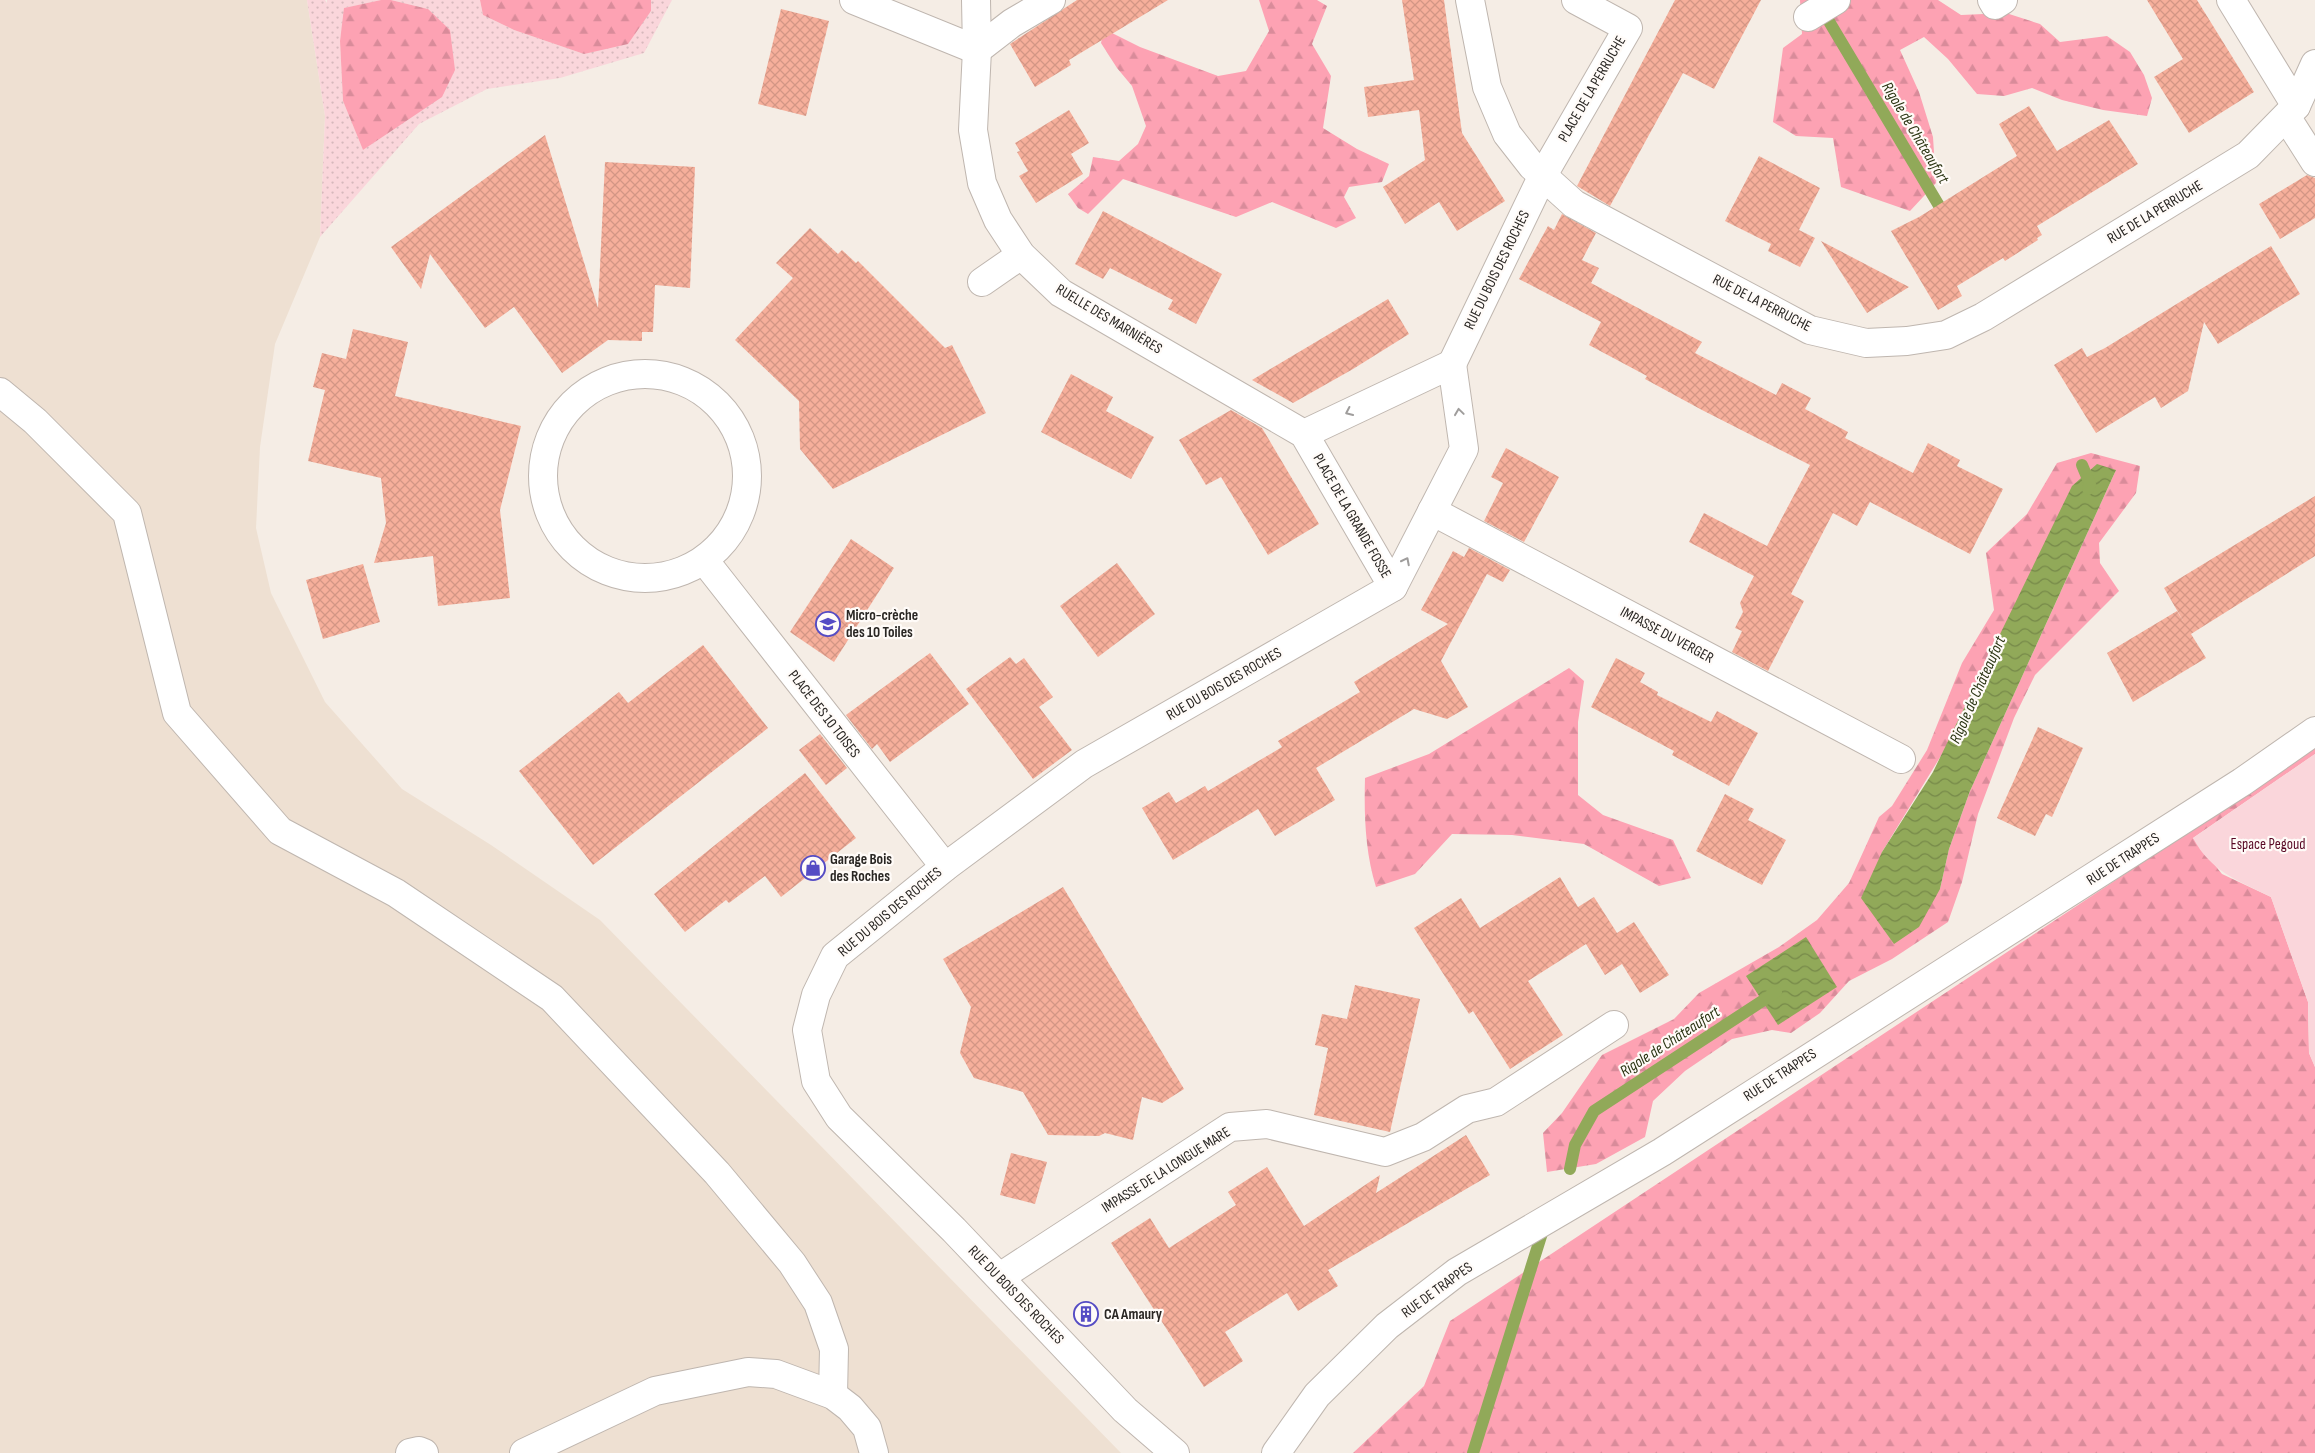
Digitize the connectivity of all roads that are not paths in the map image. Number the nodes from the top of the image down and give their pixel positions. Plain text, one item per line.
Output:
1 (854, 0) edge
2 (976, 0) edge
3 (1051, 0) edge
4 (1470, 0) edge
5 (1576, 0) edge
6 (1836, 0) edge
7 (2230, 0) edge
8 (1808, 17) dead end
9 (977, 50) junction
10 (2315, 64) edge
11 (2292, 112) junction
12 (2315, 162) edge
13 (1543, 176) junction
14 (1021, 255) junction
15 (982, 282) dead end
16 (1452, 364) junction
17 (0, 392) edge
18 (1304, 434) junction
19 (1432, 511) junction
20 (704, 560) junction
21 (1393, 587) junction
22 (2315, 731) edge
23 (1901, 759) dead end
24 (944, 867) junction
25 (1614, 1025) dead end
26 (1000, 1277) junction
27 (833, 1395) junction
28 (410, 1453) edge
29 (424, 1453) edge
30 (524, 1453) edge
31 (874, 1453) edge
32 (1175, 1453) edge
33 (1276, 1453) edge

1 - 9 street
2 - 9 street, RUELLE DES MARNIÈRES
3 - 9 street
4 - 13 street, RUE DE LA PERRUCHE
5 - 13 street, PLACE DE LA PERRUCHE
6 - 8 street
7 - 11 street
9 - 14 street, RUELLE DES MARNIÈRES
10 - 11 street, RUE DE LA PERRUCHE
11 - 12 street
11 - 13 street, RUE DE LA PERRUCHE
13 - 16 street, RUE DU BOIS DES ROCHES
14 - 15 street
14 - 18 street, RUELLE DES MARNIÈRES
16 -> 18 street
19 -> 16 street, PLACE DE LA GRANDE FOSSE
17 - 27 street
18 - 21 street, PLACE DE LA GRANDE FOSSE
21 -> 19 street, PLACE DE LA GRANDE FOSSE
19 - 23 street, IMPASSE DU VERGER
20 - 20 street
20 - 24 street, PLACE DES 10 TOISES
21 - 24 street, RUE DU BOIS DES ROCHES
22 - 33 street, RUE DE TRAPPES
24 - 26 street, RUE DU BOIS DES ROCHES
25 - 26 street, IMPASSE DE LA LONGUE MARE
26 - 32 street, RUE DU BOIS DES ROCHES
27 - 30 street
27 - 31 street
28 - 29 street

